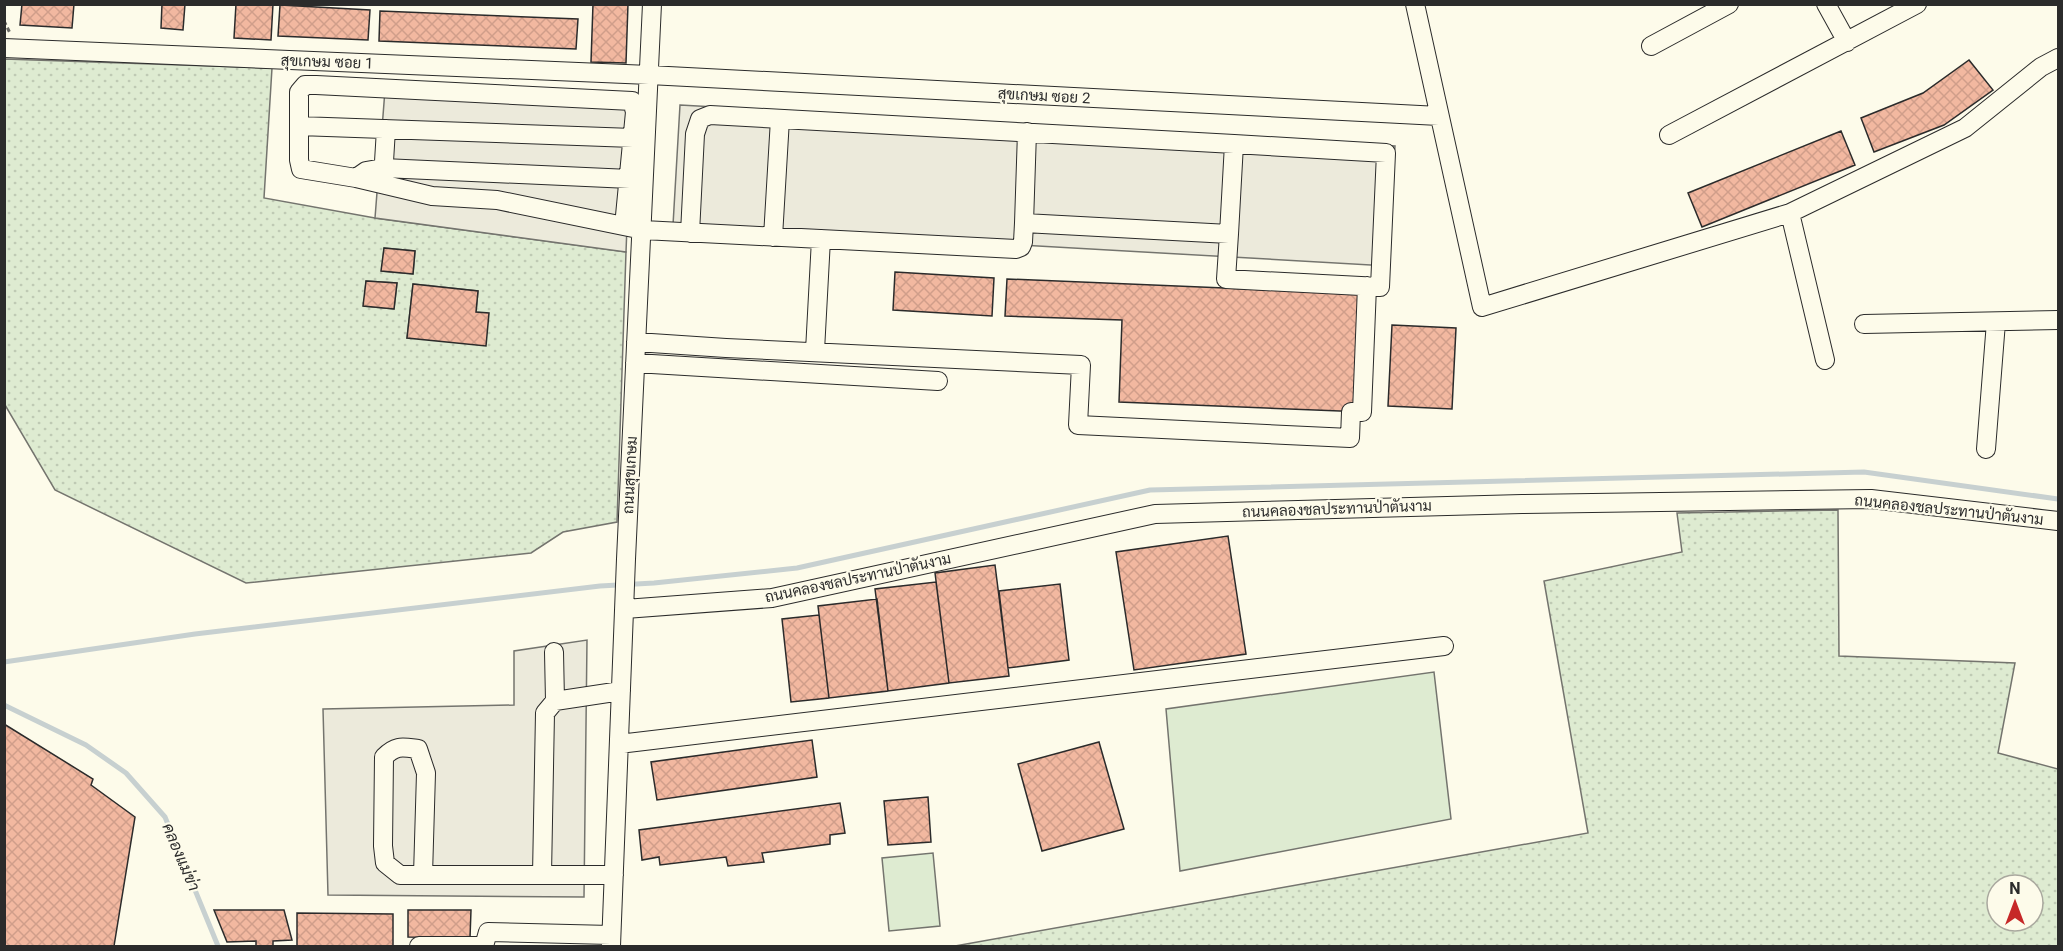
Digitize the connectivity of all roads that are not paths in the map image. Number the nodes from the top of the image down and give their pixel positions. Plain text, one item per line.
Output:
1 (652, 4) edge
2 (1415, 4) edge
3 (1729, 4) edge
4 (1826, 4) edge
5 (1917, 4) edge
6 (1847, 42) junction
7 (1651, 46) dead end
8 (4, 48) edge
9 (2058, 58) edge
10 (649, 75) junction
11 (1439, 116) junction
12 (780, 119) junction
13 (299, 126) junction
14 (386, 129) junction
15 (1027, 132) junction
16 (1670, 135) dead end
17 (633, 138) junction
18 (1234, 144) junction
19 (383, 176) junction
20 (630, 179) junction
21 (1790, 213) junction
22 (1024, 223) junction
23 (624, 226) junction
24 (643, 230) junction
25 (690, 232) junction
26 (1229, 234) junction
27 (773, 237) junction
28 (821, 239) junction
29 (1368, 286) junction
30 (2058, 320) edge
31 (1996, 321) junction
32 (1864, 324) dead end
33 (636, 342) junction
34 (815, 351) junction
35 (1825, 360) dead end
36 (635, 363) junction
37 (938, 381) dead end
38 (1986, 449) dead end
39 (2058, 521) edge
40 (625, 609) junction
41 (1444, 646) dead end
42 (554, 652) dead end
43 (621, 691) junction
44 (555, 700) junction
45 (619, 744) junction
46 (423, 875) junction
47 (542, 875) junction
48 (614, 875) junction
49 (611, 941) edge
50 (419, 946) edge
51 (484, 946) edge

1 - 10 street, ถนนสุขเกษม
2 - 11 street
3 - 7 street
4 - 6 street
5 - 6 street
6 - 16 street
8 - 10 street, สุขเกษม ซอย 1
9 - 21 street
10 - 11 street, สุขเกษม ซอย 2
10 - 24 street, ถนนสุขเกษม
11 - 21 street
12 - 15 street
12 - 25 street
12 - 27 street
13 - 14 street
13 - 17 street
13 - 19 street
14 - 17 street
14 - 19 street
15 - 18 street
15 - 22 street
17 - 20 street
18 - 26 street
18 - 29 street
19 - 20 street
19 - 23 street
20 - 23 street
21 - 35 street
22 - 26 street
22 - 28 street
23 - 24 street
24 - 25 street
24 - 33 street, ถนนสุขเกษม
25 - 27 street
26 - 29 street
27 - 28 street
28 - 34 street
29 - 34 street
30 - 31 street
31 - 32 street
31 - 38 street
33 - 34 street
33 - 36 street, ถนนสุขเกษม
36 - 37 street
36 - 40 street, ถนนสุขเกษม
39 - 40 street, ถนนคลองชลประทานป่าตันงาม
40 - 43 street, ถนนสุขเกษม
41 - 45 street
42 - 44 street
43 - 44 street
43 - 45 street, ถนนสุขเกษม
44 - 47 street
45 - 48 street, ถนนสุขเกษม
46 - 46 street
46 - 47 street
47 - 48 street
48 - 49 street, ถนนสุขเกษม
49 - 51 street
50 - 51 street

